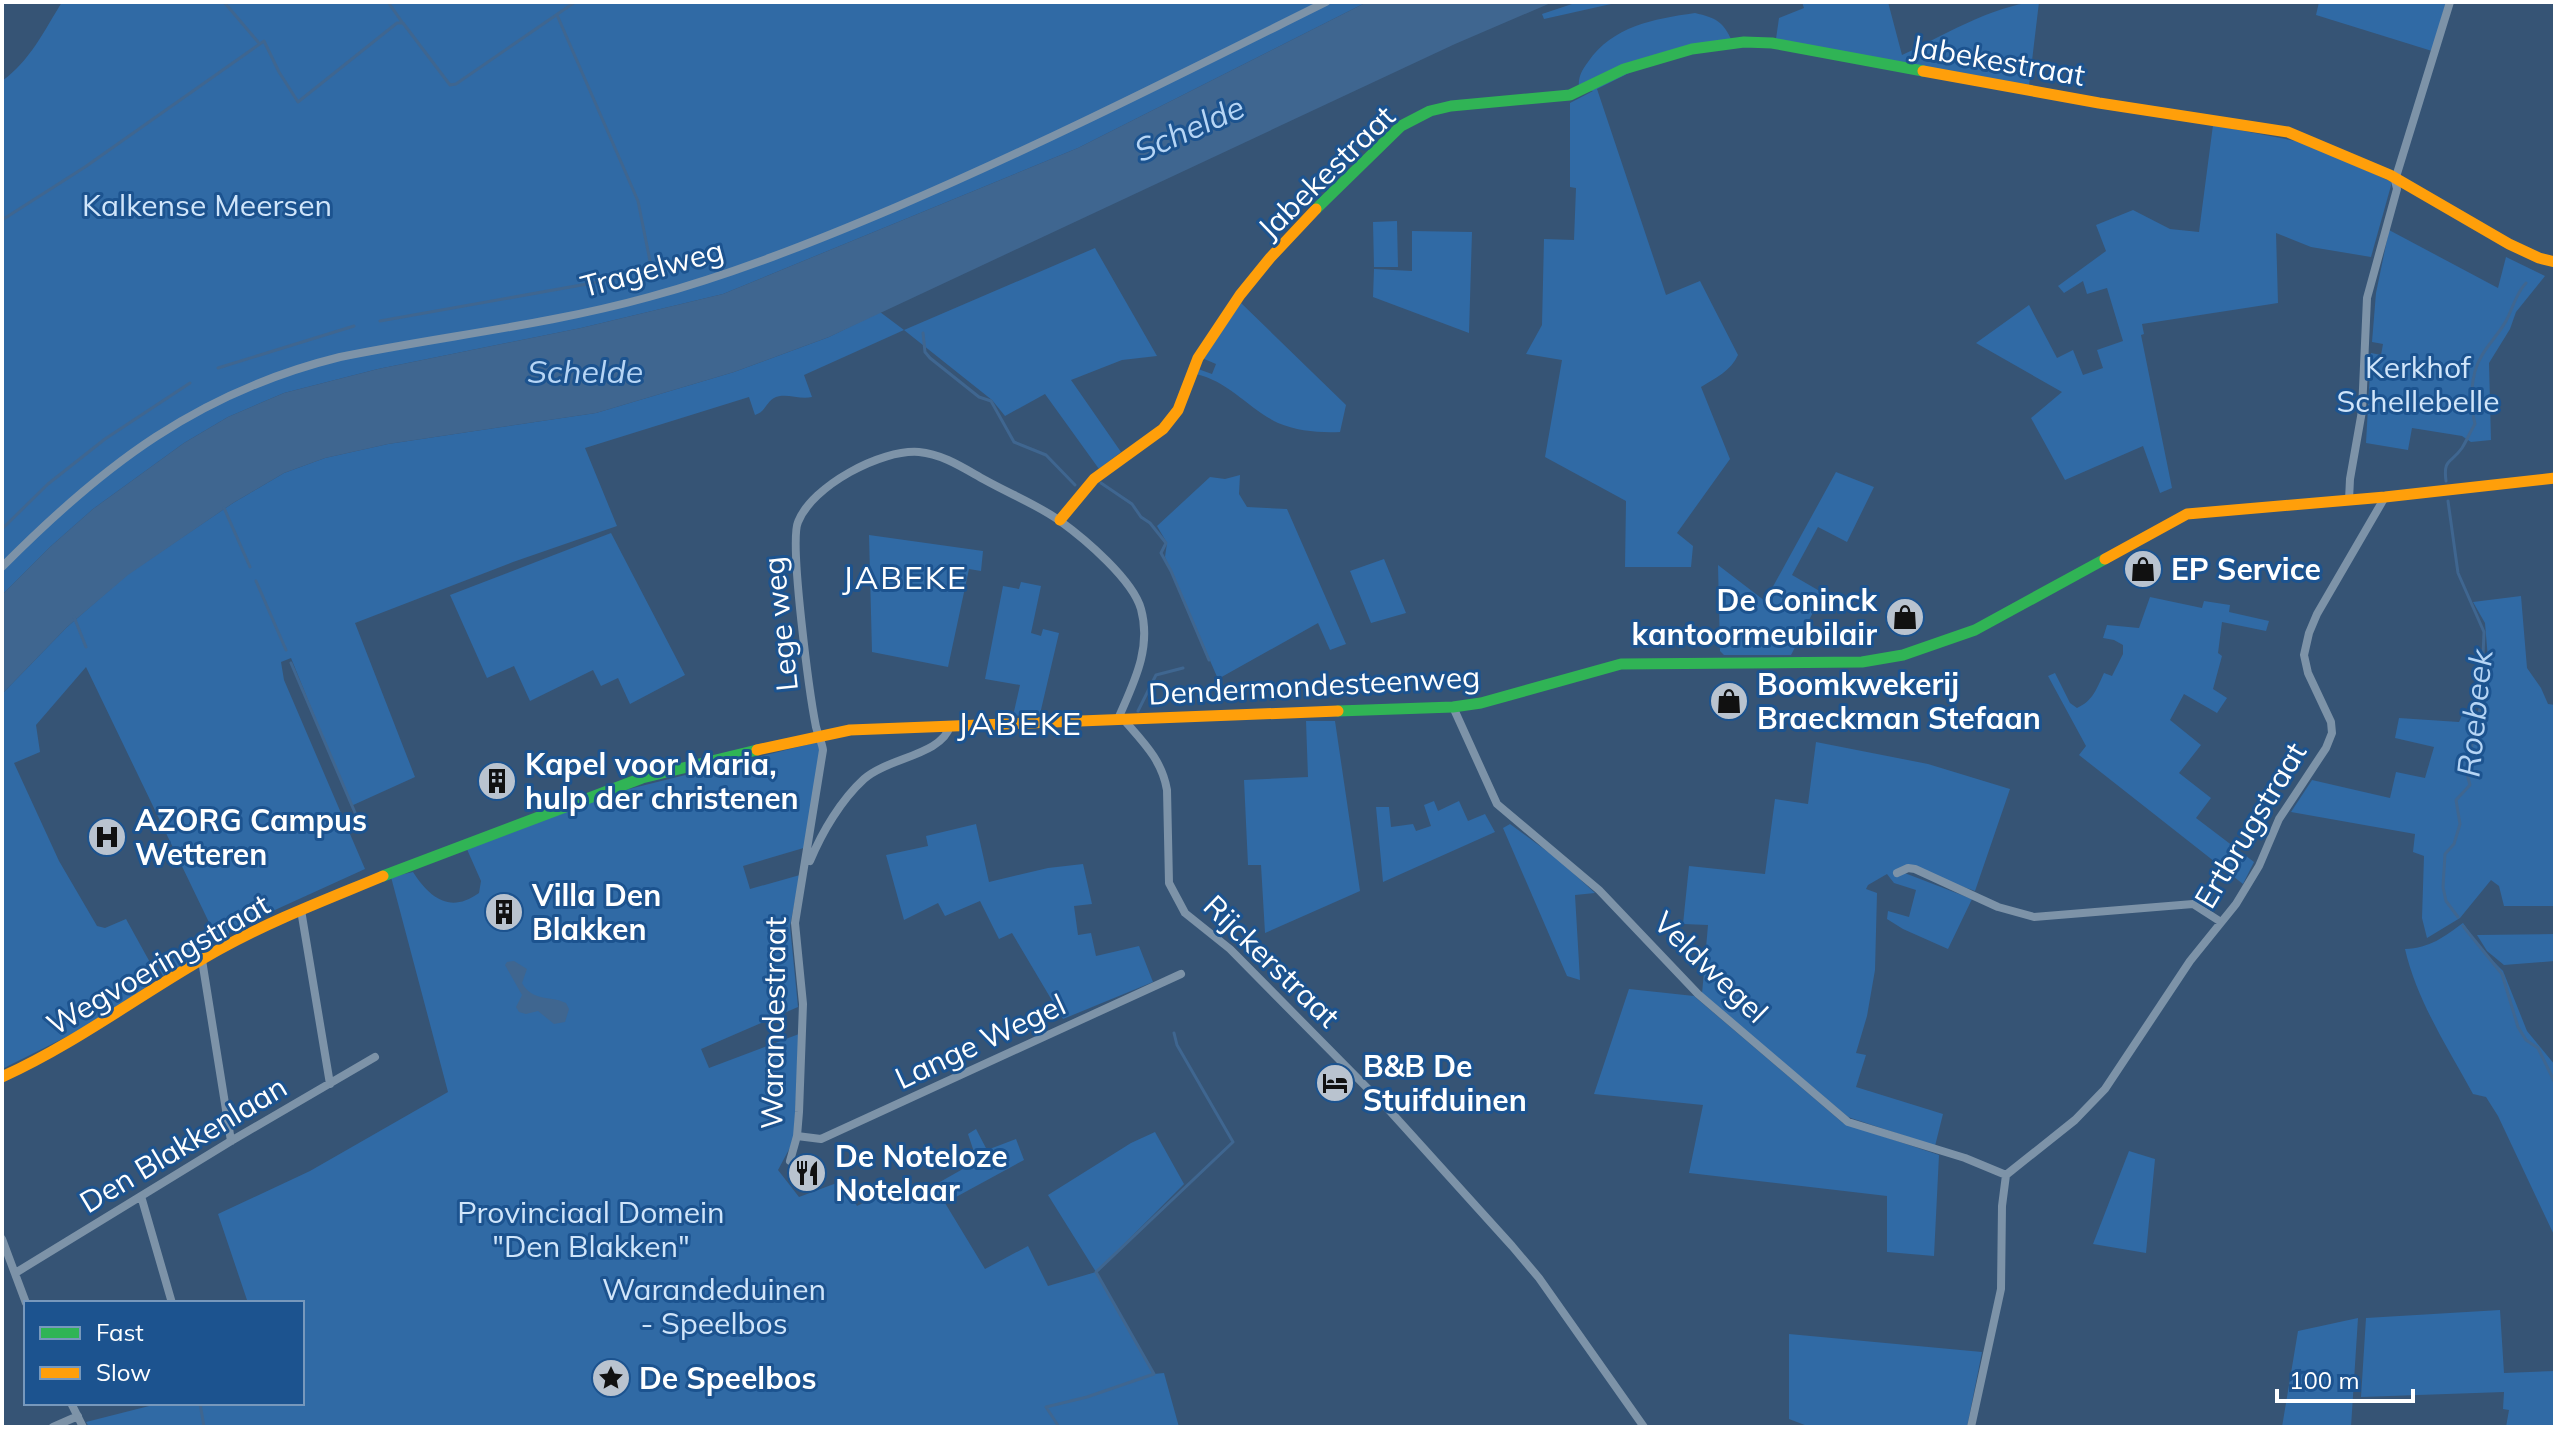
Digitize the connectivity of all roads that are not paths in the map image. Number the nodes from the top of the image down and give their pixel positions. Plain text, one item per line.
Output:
1 (1326, 2) edge
2 (2450, 2) edge
3 (2395, 180) junction
4 (2555, 262) edge
5 (2555, 478) edge
6 (2385, 497) junction
7 (2349, 500) junction
8 (1060, 520) junction
9 (2, 567) edge
10 (1453, 707) junction
11 (1121, 720) junction
12 (950, 726) junction
13 (819, 735) junction
14 (792, 741) joint
15 (1897, 873) dead end
16 (801, 884) junction
17 (301, 910) junction
18 (2221, 922) junction
19 (202, 960) junction
20 (1181, 974) dead end
21 (375, 1057) dead end
22 (2, 1077) edge
23 (330, 1084) junction
24 (797, 1136) junction
25 (231, 1141) junction
26 (790, 1161) dead end
27 (2006, 1175) junction
28 (141, 1196) junction
29 (2, 1239) edge
30 (17, 1272) junction
31 (25, 1301) edge
32 (171, 1301) edge
33 (72, 1405) edge
34 (78, 1416) junction
35 (53, 1427) edge
36 (83, 1427) edge
37 (1644, 1427) edge
38 (1971, 1427) edge

1 - 9 street, Tragelweg
2 - 3 street
3 - 4 main road, Jabekestraat
3 - 7 street
3 - 8 main road, Jabekestraat
5 - 6 main road, Dendermondesteenweg
6 - 7 main road, Dendermondesteenweg
6 - 18 street, Ertbrugstraat
7 - 10 main road, Dendermondesteenweg
8 - 11 street
8 - 13 street, Lege weg
10 - 11 main road, Dendermondesteenweg
10 - 27 street, Veldwegel
11 - 12 main road, Dendermondesteenweg
11 - 37 street, Rijckerstraat
12 - 13 main road, Dendermondesteenweg
12 - 16 street, Warandestraat
13 - 14 main road, Dendermondesteenweg
13 - 16 street, Warandestraat
14 - 17 main road, Wegvoeringstraat
15 - 18 street
16 - 24 street, Warandestraat
17 - 19 main road, Wegvoeringstraat
17 - 23 street
18 - 27 street, Ertbrugstraat
19 - 22 main road, Wegvoeringstraat
19 - 25 street
20 - 24 street, Lange Wegel
21 - 23 street, Den Blakkenlaan
23 - 25 street, Den Blakkenlaan
24 - 26 street, Warandestraat
25 - 28 street, Den Blakkenlaan
27 - 38 street
28 - 30 street, Den Blakkenlaan
28 - 32 street
29 - 30 street
30 - 31 street
33 - 34 street
34 - 35 street
34 - 36 street

